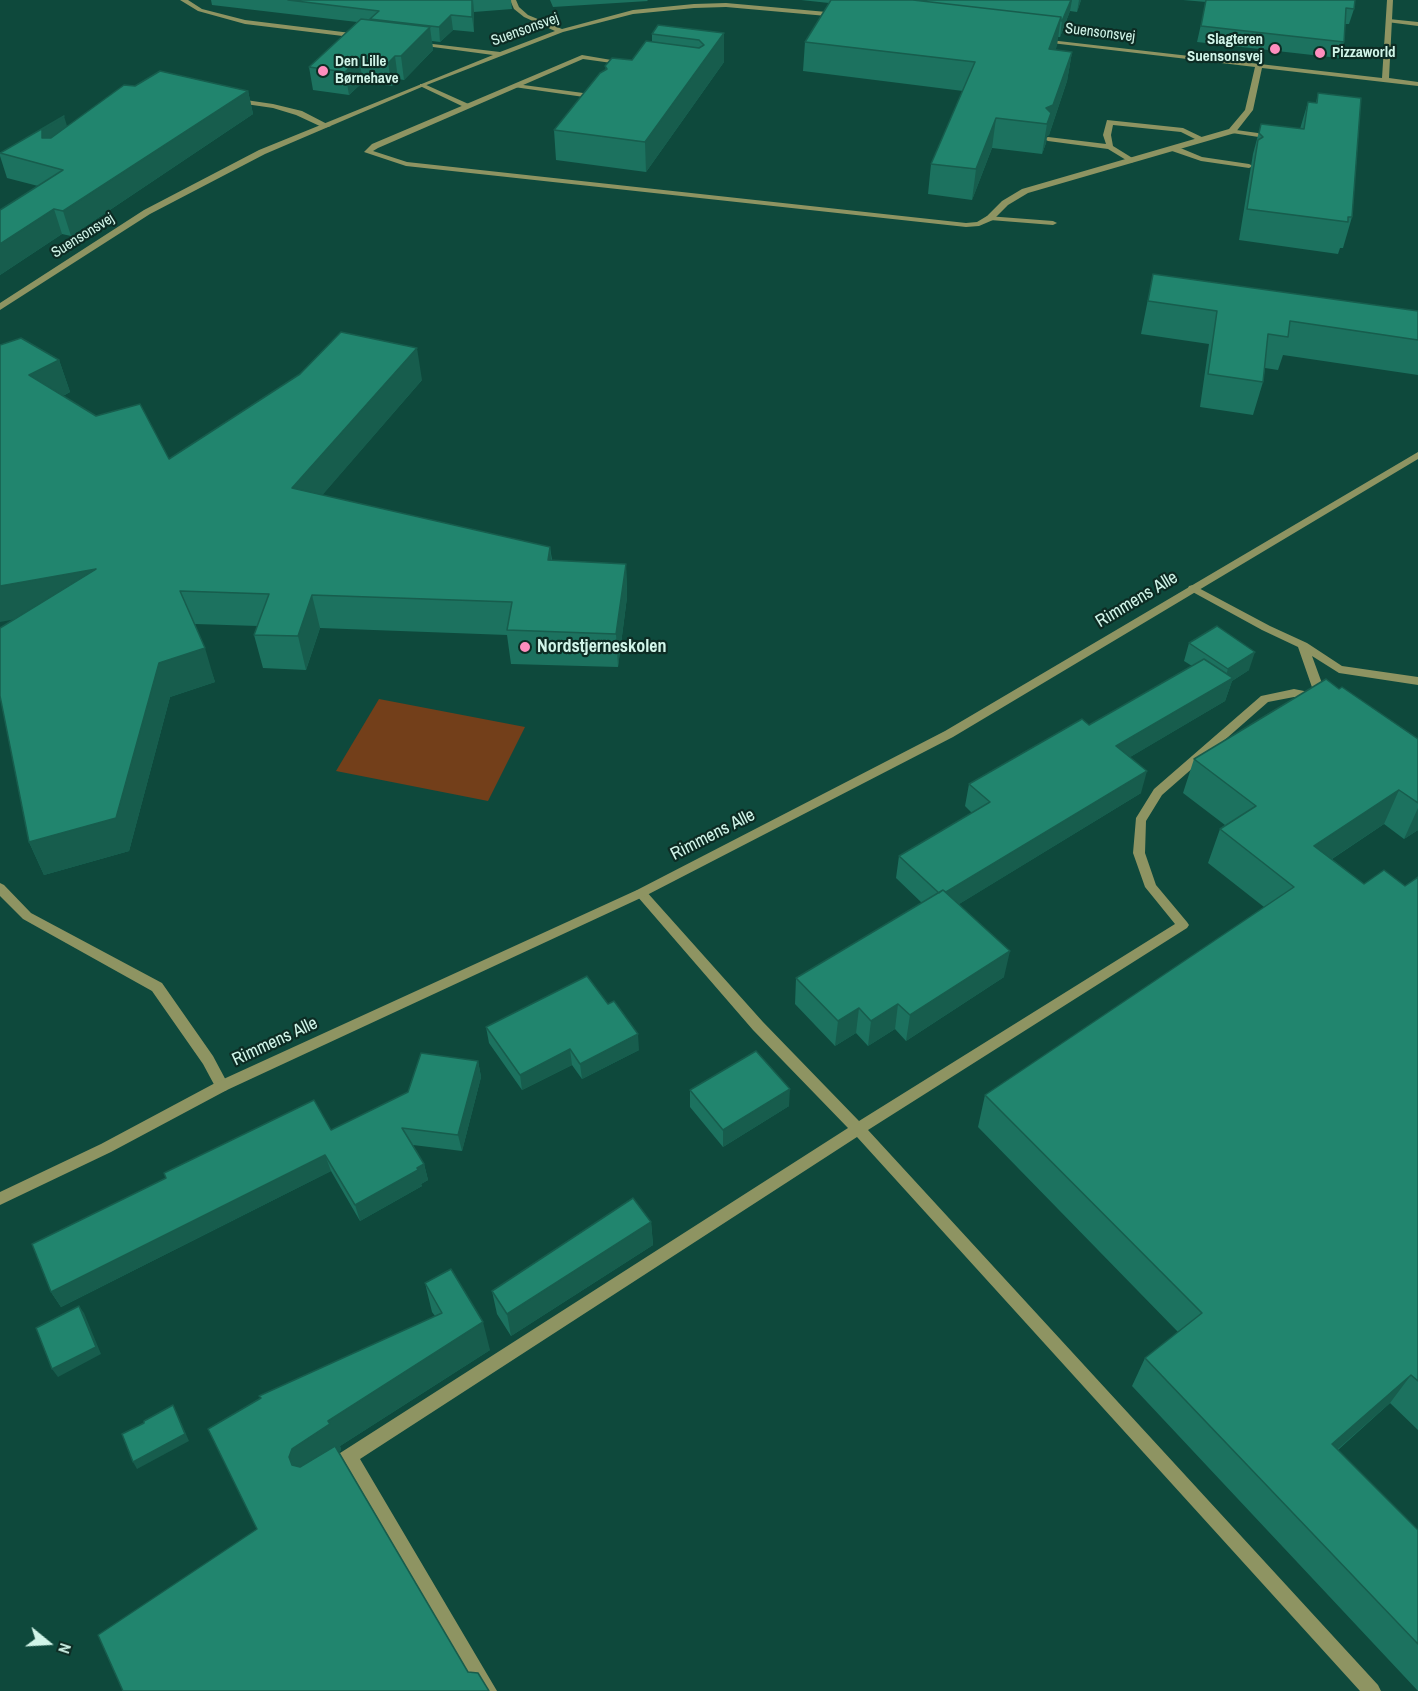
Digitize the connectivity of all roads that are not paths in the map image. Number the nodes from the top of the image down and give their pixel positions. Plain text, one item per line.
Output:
1 (183, 0) edge
2 (513, 0) edge
3 (1390, 0) edge
4 (727, 2) edge
5 (845, 16) edge
6 (1389, 21) junction
7 (1418, 24) edge
8 (561, 31) junction
9 (371, 37) edge
10 (1030, 38) edge
11 (405, 42) edge
12 (501, 54) junction
13 (640, 65) edge
14 (1260, 65) junction
15 (1385, 80) junction
16 (1418, 84) edge
17 (422, 85) junction
18 (516, 86) junction
19 (602, 98) edge
20 (228, 99) edge
21 (469, 106) junction
22 (327, 126) junction
23 (1232, 131) junction
24 (1279, 137) edge
25 (1048, 139) edge
26 (1204, 140) junction
27 (1110, 147) junction
28 (1175, 149) junction
29 (1131, 161) junction
30 (1249, 166) dead end
31 (990, 218) junction
32 (1053, 224) dead end
33 (0, 307) edge
34 (1418, 455) edge
35 (1193, 588) junction
36 (1302, 645) junction
37 (1418, 681) edge
38 (0, 888) edge
39 (641, 893) junction
40 (222, 1086) junction
41 (858, 1129) junction
42 (0, 1199) edge
43 (350, 1457) junction
44 (321, 1476) edge
45 (488, 1691) edge
46 (1372, 1691) edge

1 - 9 street
2 - 8 street
3 - 6 street
4 - 5 street, Suensonsvej
4 - 8 street, Suensonsvej
6 - 7 street
6 - 15 street
8 - 12 street, Suensonsvej
10 - 14 street, Suensonsvej
11 - 12 street
12 - 17 street, Suensonsvej
13 - 18 street
14 - 15 street, Suensonsvej
14 - 23 street
15 - 16 street, Suensonsvej
17 - 21 street
17 - 22 street, Suensonsvej
18 - 19 street
18 - 21 street
20 - 22 street
21 - 31 street
22 - 33 street, Suensonsvej
23 - 24 street
23 - 26 street
25 - 27 street
26 - 27 street
26 - 28 street
27 - 29 street
28 - 29 street
28 - 30 street
29 - 31 street
31 - 32 street
34 - 35 street, Rimmens Alle
35 - 36 street
35 - 39 street, Rimmens Alle
36 - 37 street
36 - 41 street
38 - 40 street
39 - 40 street, Rimmens Alle
39 - 41 street
40 - 42 street, Rimmens Alle
41 - 43 street
41 - 46 street
43 - 44 street
43 - 45 street

